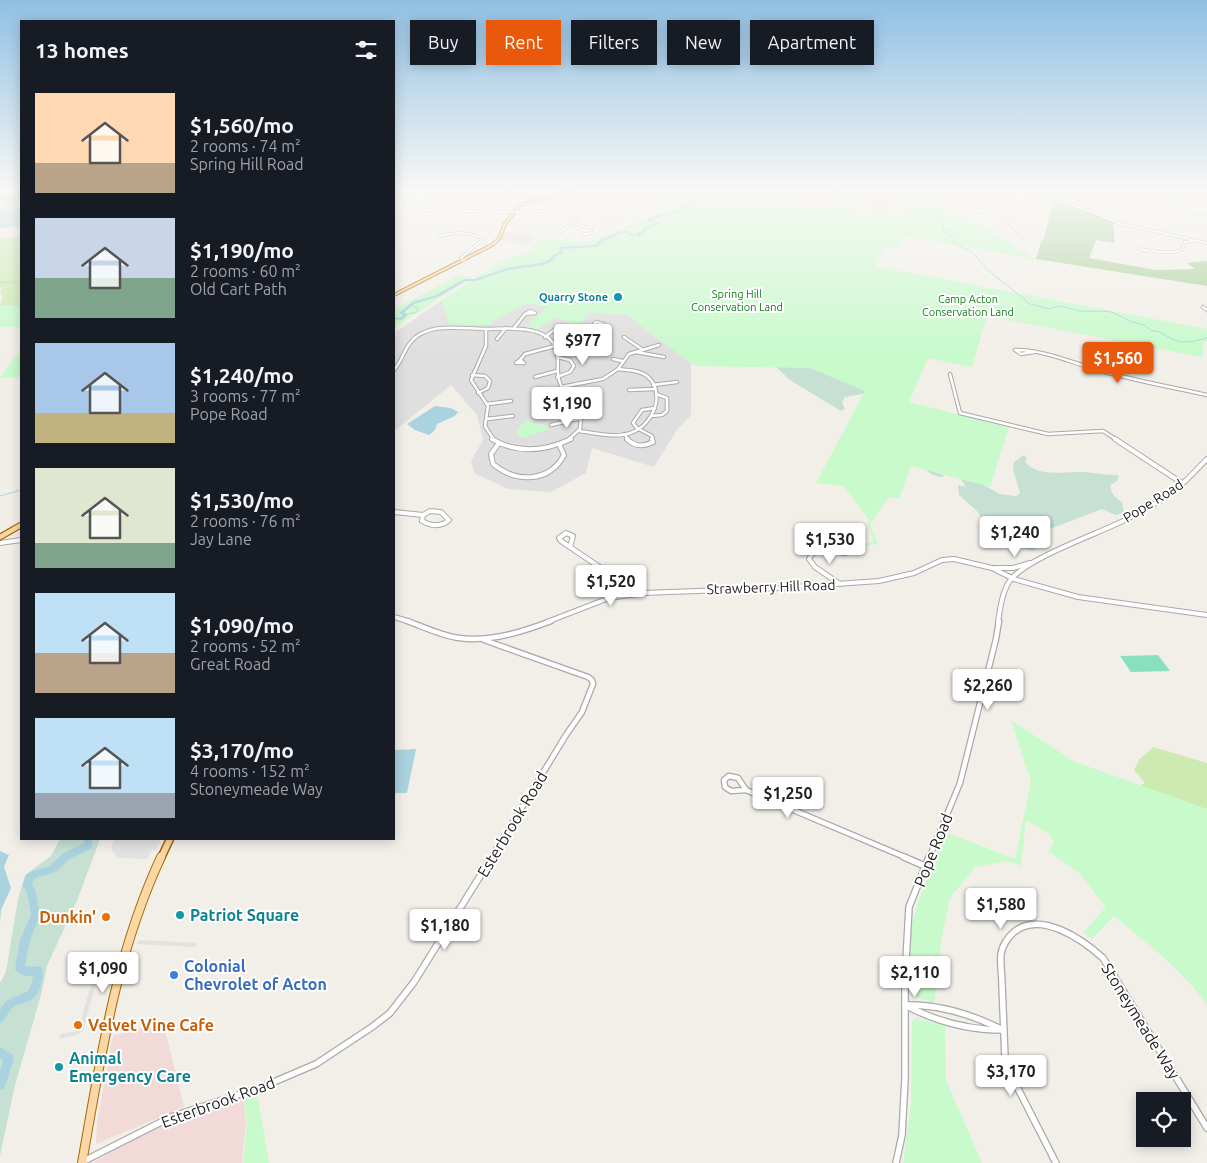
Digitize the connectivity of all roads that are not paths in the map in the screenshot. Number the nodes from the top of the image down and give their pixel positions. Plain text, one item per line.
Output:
1 (479, 244) edge
2 (493, 244) edge
3 (1184, 244) edge
4 (1148, 250) dead end
5 (464, 261) junction
6 (395, 295) edge
7 (1203, 307) dead end
8 (1207, 310) edge
9 (524, 314) dead end
10 (596, 326) dead end
11 (486, 328) junction
12 (506, 328) junction
13 (514, 328) junction
14 (554, 331) dead end
15 (545, 336) junction
16 (624, 337) dead end
17 (497, 339) dead end
18 (555, 345) junction
19 (659, 345) dead end
20 (643, 350) junction
21 (635, 352) junction
22 (1034, 352) junction
23 (557, 357) junction
24 (664, 357) dead end
25 (520, 360) dead end
26 (613, 360) dead end
27 (622, 361) junction
28 (395, 369) edge
29 (618, 369) junction
30 (557, 371) junction
31 (950, 374) dead end
32 (472, 375) junction
33 (535, 377) dead end
34 (557, 377) junction
35 (677, 382) dead end
36 (654, 387) junction
37 (561, 388) junction
38 (538, 389) dead end
39 (629, 390) dead end
40 (478, 393) junction
41 (656, 394) junction
42 (1207, 395) edge
43 (568, 398) junction
44 (511, 401) dead end
45 (487, 404) junction
46 (655, 408) junction
47 (545, 410) dead end
48 (578, 412) junction
49 (512, 416) dead end
50 (652, 416) junction
51 (582, 418) junction
52 (486, 419) junction
53 (551, 425) dead end
54 (639, 429) junction
55 (579, 431) junction
56 (624, 434) junction
57 (500, 443) junction
58 (559, 444) junction
59 (1207, 459) edge
60 (1182, 483) junction
61 (395, 512) edge
62 (424, 515) junction
63 (20, 526) edge
64 (2, 535) edge
65 (20, 540) edge
66 (9, 541) junction
67 (0, 542) edge
68 (570, 547) dead end
69 (832, 550) dead end
70 (1039, 559) junction
71 (992, 568) junction
72 (1013, 578) junction
73 (840, 584) junction
74 (619, 596) junction
75 (1207, 615) edge
76 (395, 617) edge
77 (497, 637) junction
78 (484, 640) junction
79 (495, 645) junction
80 (746, 790) dead end
81 (170, 840) edge
82 (926, 867) junction
83 (905, 1005) junction
84 (1004, 1030) junction
85 (1207, 1128) edge
86 (82, 1163) edge
87 (896, 1163) edge
88 (1056, 1163) edge

1 - 5 street
2 - 5 main road
3 - 4 street
5 - 6 main road
7 - 8 street
9 - 13 street
10 - 18 street
11 - 12 street
11 - 28 street
11 - 32 street
12 - 13 street
12 - 17 street
13 - 15 street
14 - 15 street
15 - 18 street
16 - 20 street
18 - 23 street
18 - 25 street
19 - 20 street
20 - 21 street
21 - 24 street
21 - 27 street
22 - 22 street
22 - 42 street
23 - 30 street
23 - 34 street
26 - 27 street
27 - 29 street
29 - 36 street
29 - 37 street
30 - 33 street
30 - 34 street
31 - 60 street
32 - 40 street
32 - 40 street
34 - 37 street
35 - 36 street
36 - 39 street
36 - 41 street
37 - 38 street
37 - 43 street
40 - 45 street
41 - 46 street
41 - 50 street
43 - 47 street
43 - 48 street
43 - 48 street
44 - 45 street
45 - 52 street
46 - 50 street
46 - 54 street
48 - 51 street
49 - 52 street
50 - 54 street
51 - 53 street
51 - 55 street
52 - 57 street
54 - 56 street
54 - 56 street
55 - 56 street
55 - 58 street
57 - 58 street
57 - 58 street
59 - 60 street, Pope Road
60 - 70 street, Pope Road
61 - 62 street
62 - 62 street
63 - 64 main road
64 - 66 street
65 - 66 street
66 - 67 street
68 - 74 street
69 - 73 street
70 - 71 street, Pope Road
70 - 72 street, Pope Road
71 - 72 street, Strawberry Hill Road
71 - 73 street, Strawberry Hill Road
72 - 75 street, Strawberry Hill Road
72 - 82 street, Pope Road
73 - 74 street, Strawberry Hill Road
74 - 77 street, Strawberry Hill Road
76 - 78 street, Strawberry Hill Road
77 - 78 street, Strawberry Hill Road
77 - 79 street
78 - 79 street, Esterbrook Road
79 - 86 street, Esterbrook Road
80 - 82 street
81 - 86 main road
82 - 83 street, Pope Road
83 - 84 street
83 - 84 street
83 - 87 street, Pope Road
84 - 85 street, Stoneymeade Way
84 - 88 street, Stoneymeade Way

